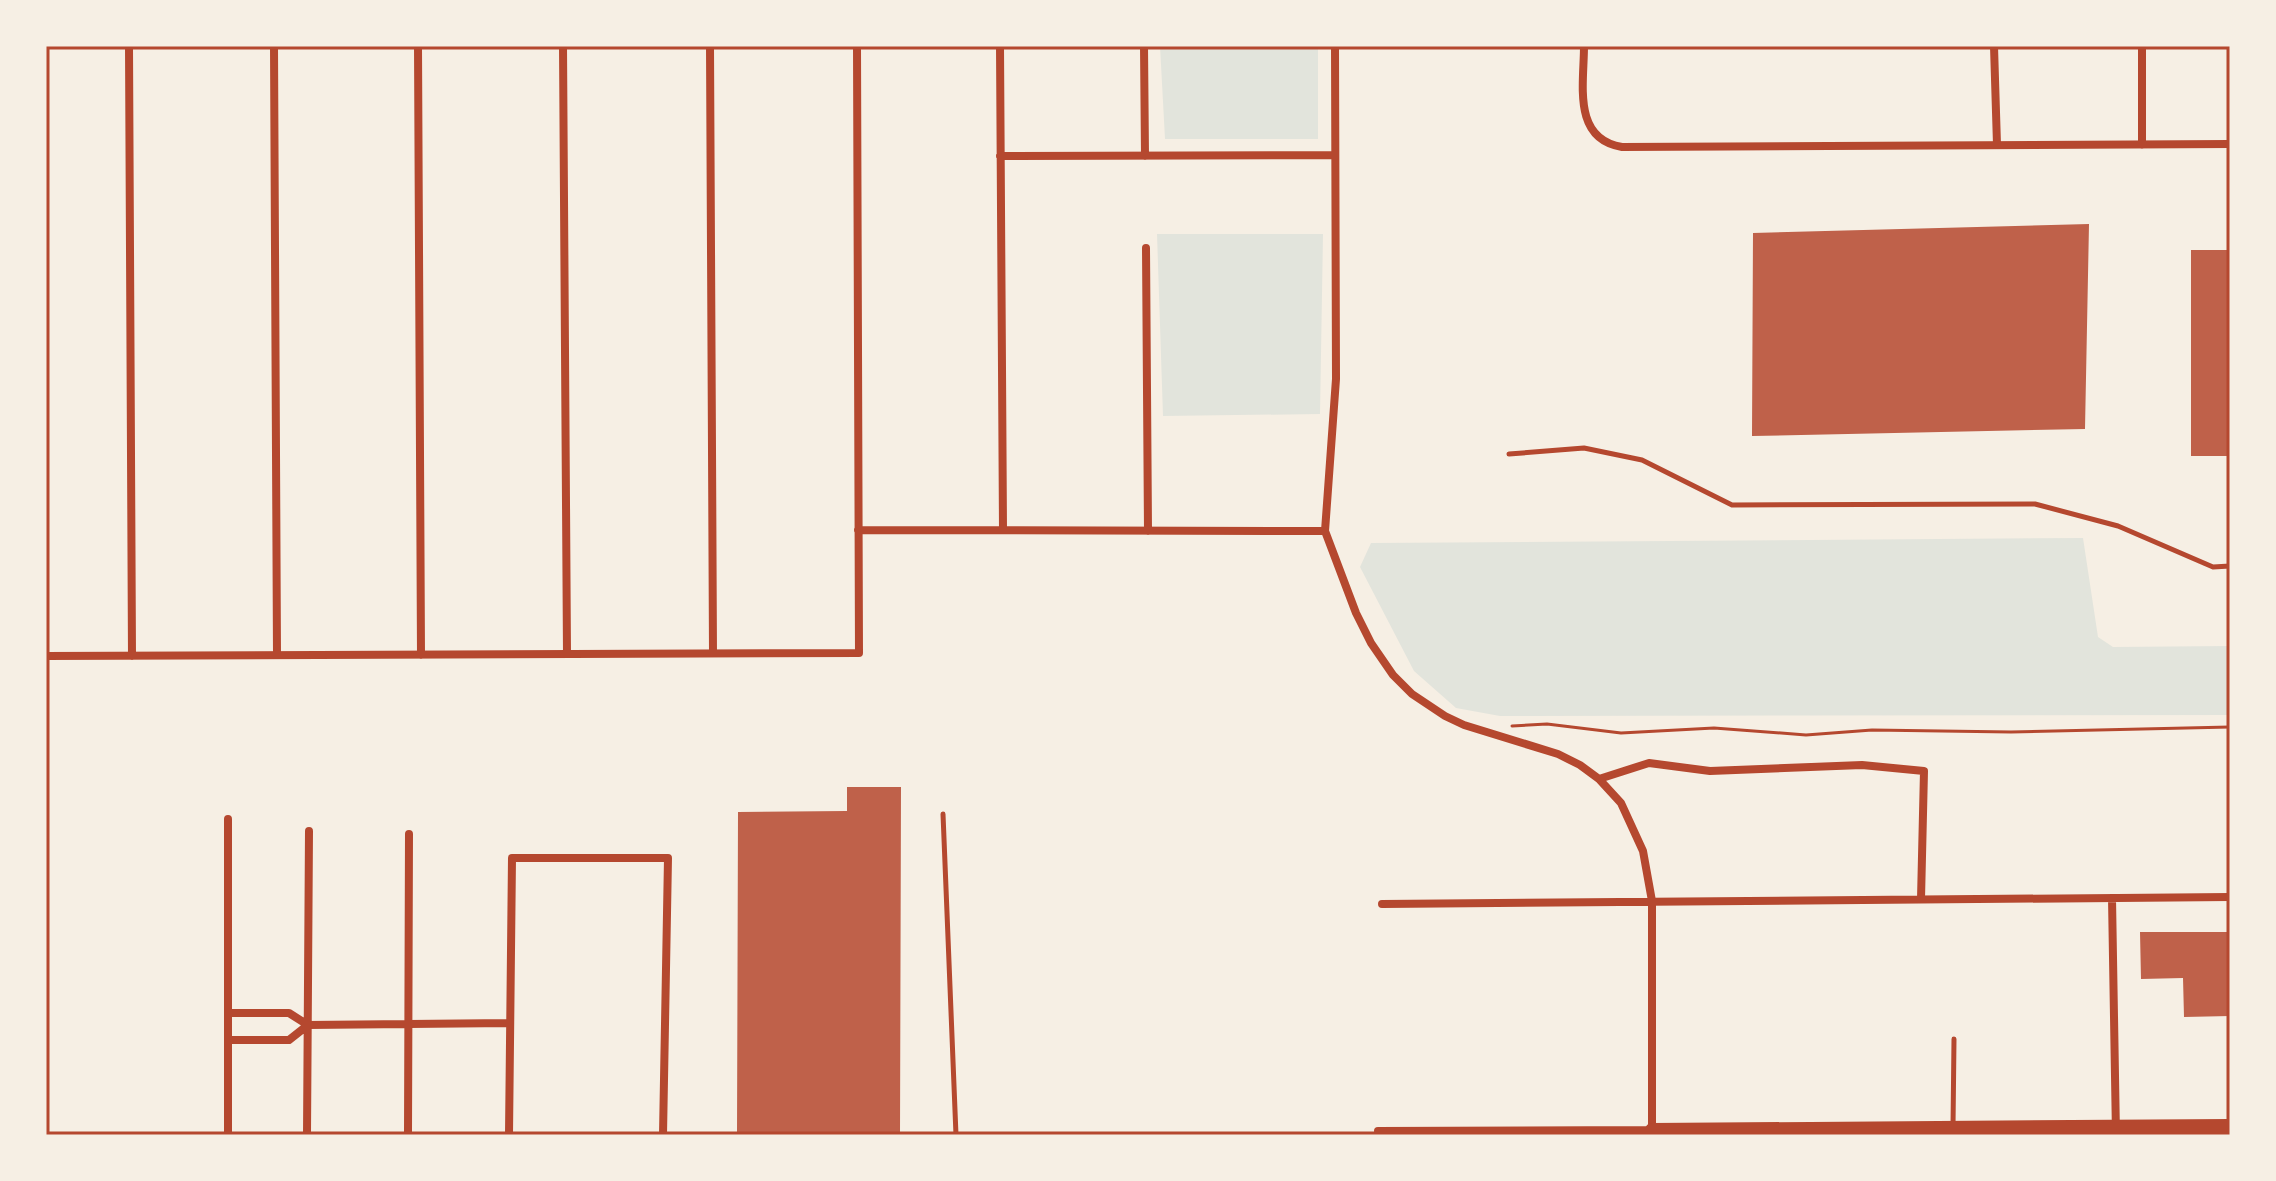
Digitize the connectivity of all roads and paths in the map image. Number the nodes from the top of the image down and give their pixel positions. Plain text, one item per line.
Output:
1 (129, 46) edge
2 (274, 46) edge
3 (418, 46) edge
4 (563, 46) edge
5 (710, 46) edge
6 (857, 46) edge
7 (1000, 46) edge
8 (1144, 46) edge
9 (1335, 46) edge
10 (1584, 46) edge
11 (1994, 46) edge
12 (2142, 46) edge
13 (2230, 144) edge
14 (1997, 145) junction
15 (2142, 145) junction
16 (1335, 155) junction
17 (1000, 156) junction
18 (1145, 156) junction
19 (1146, 248) dead end
20 (1509, 454) dead end
21 (858, 530) junction
22 (1003, 530) junction
23 (1148, 531) junction
24 (1325, 531) junction
25 (2230, 566) edge
26 (713, 653) junction
27 (567, 654) junction
28 (277, 655) junction
29 (421, 655) junction
30 (46, 656) edge
31 (132, 656) junction
32 (2230, 727) edge
33 (1485, 730) junction
34 (1599, 779) junction
35 (943, 814) dead end
36 (228, 819) dead end
37 (309, 831) dead end
38 (409, 834) dead end
39 (2230, 897) edge
40 (2112, 898) junction
41 (1921, 899) junction
42 (1652, 901) junction
43 (1382, 904) dead end
44 (228, 1013) junction
45 (510, 1023) junction
46 (408, 1024) junction
47 (308, 1025) junction
48 (1954, 1039) dead end
49 (229, 1040) junction
50 (2230, 1126) edge
51 (1953, 1128) junction
52 (1378, 1131) dead end
53 (2115, 1131) edge
54 (1652, 1132) edge
55 (228, 1135) edge
56 (307, 1135) edge
57 (408, 1135) edge
58 (509, 1135) edge
59 (663, 1135) edge
60 (956, 1135) edge

1 - 31 street
2 - 28 street
3 - 29 street
4 - 27 street
5 - 26 street
6 - 21 street
7 - 17 street
8 - 18 street
9 - 16 street
10 - 14 street
11 - 14 street
12 - 15 street
13 - 15 street
14 - 15 street
16 - 18 street
16 - 24 street
17 - 18 street
17 - 22 street
19 - 23 street
20 - 25 lane
21 - 22 street
21 - 26 street
22 - 23 street
23 - 24 street
24 - 33 street
26 - 27 street
27 - 29 street
28 - 29 street
28 - 31 street
30 - 31 street
32 - 33 path
33 - 34 street
34 - 41 street
34 - 42 street
35 - 60 lane
36 - 44 street
37 - 47 street
38 - 46 street
39 - 40 street
40 - 41 street
40 - 53 street
41 - 42 street
42 - 43 street
42 - 54 street
44 - 47 street
44 - 49 street
45 - 46 street
45 - 58 street
45 - 59 street
46 - 47 street
46 - 57 street
47 - 49 street
47 - 56 street
48 - 51 lane
49 - 55 street
50 - 53 main road
51 - 53 main road
51 - 54 main road
52 - 54 street

